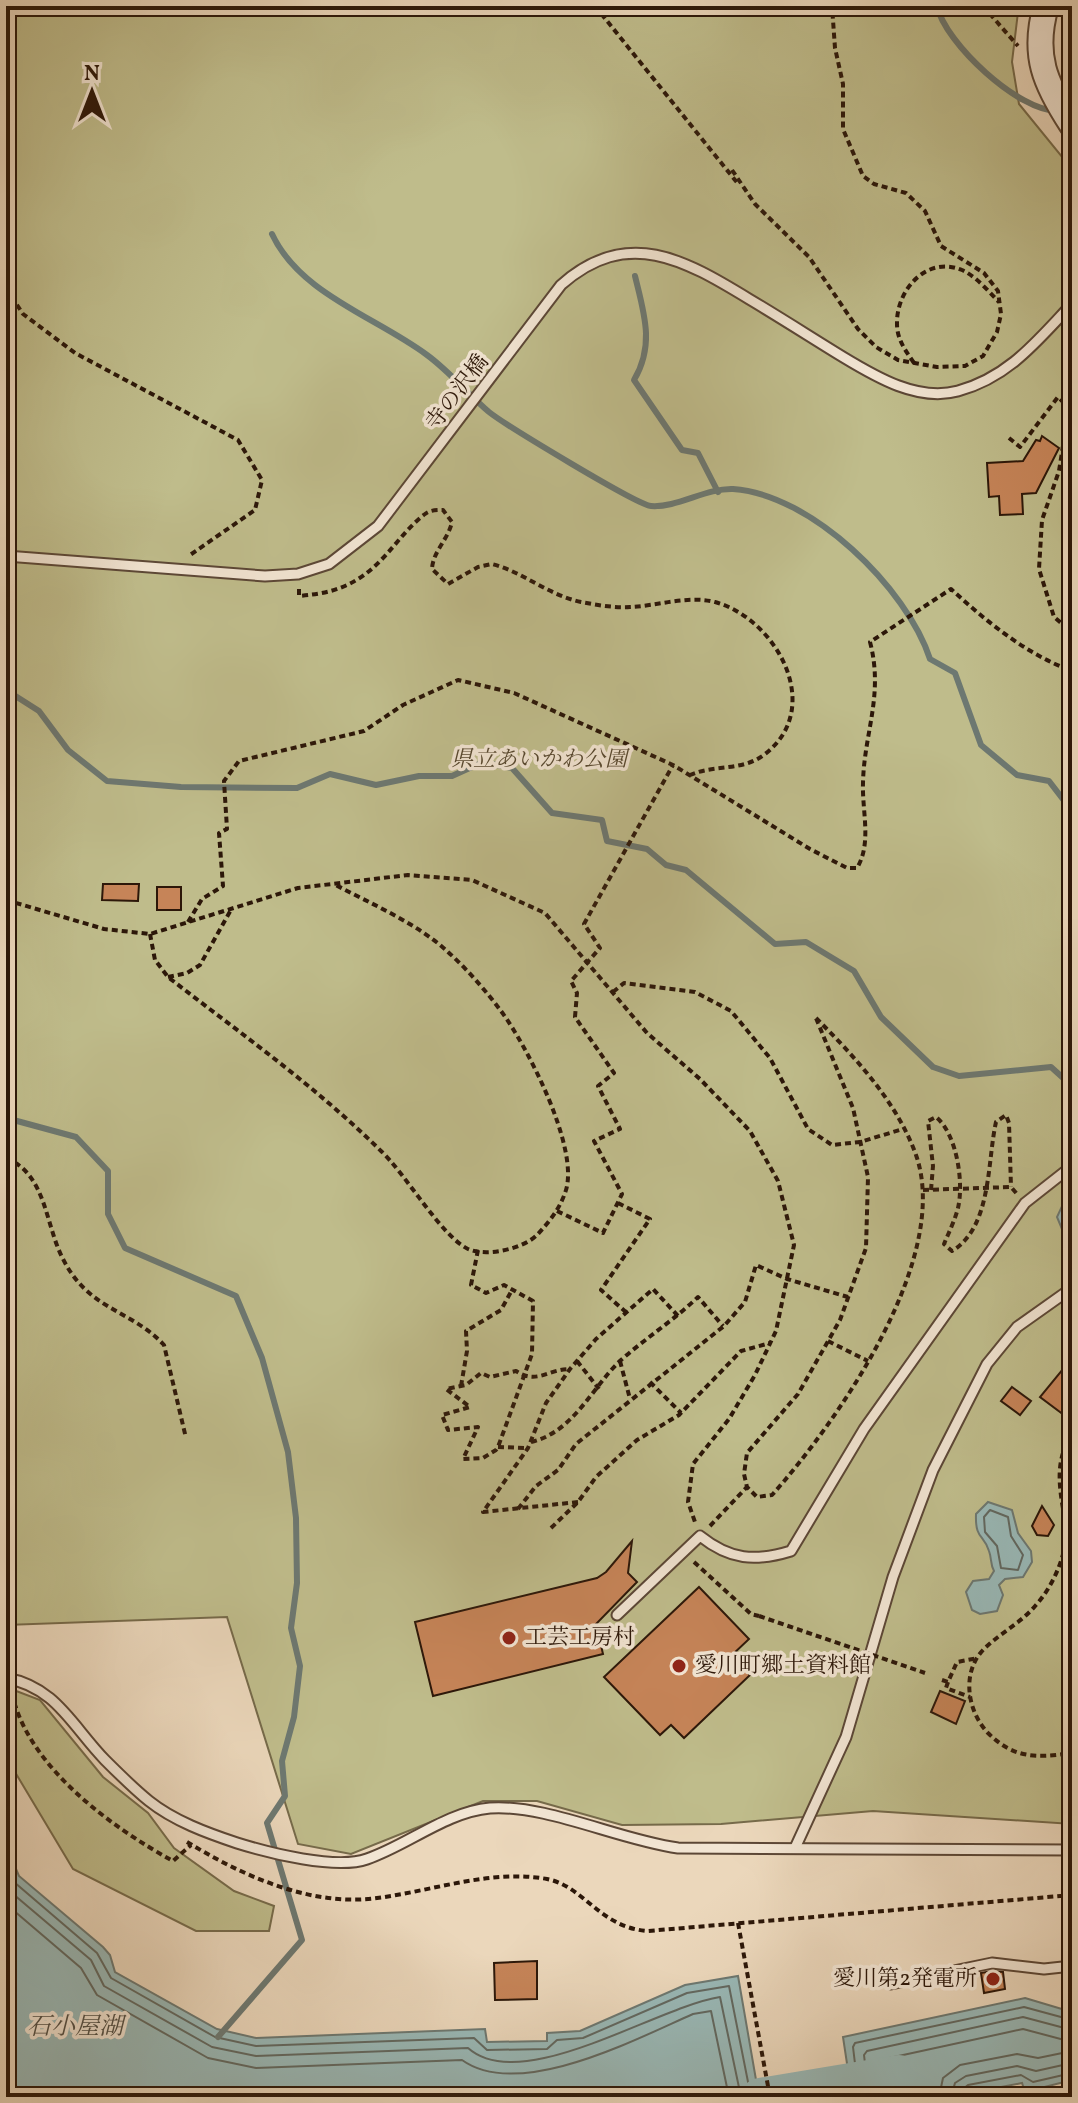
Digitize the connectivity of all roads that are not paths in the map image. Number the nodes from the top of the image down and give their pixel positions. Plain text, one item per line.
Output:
1 (1046, 6) edge
2 (1071, 124) edge
3 (1068, 308) edge
4 (6, 556) edge
5 (1072, 1166) edge
6 (1072, 1288) edge
7 (617, 1615) dead end
8 (8, 1678) edge
9 (795, 1848) junction
10 (1072, 1850) edge
11 (1072, 1966) edge
12 (891, 1984) dead end

1 - 2 street
3 - 4 lane, 寺の沢橋
5 - 7 lane
6 - 9 lane
8 - 9 lane
9 - 10 lane
11 - 12 lane

